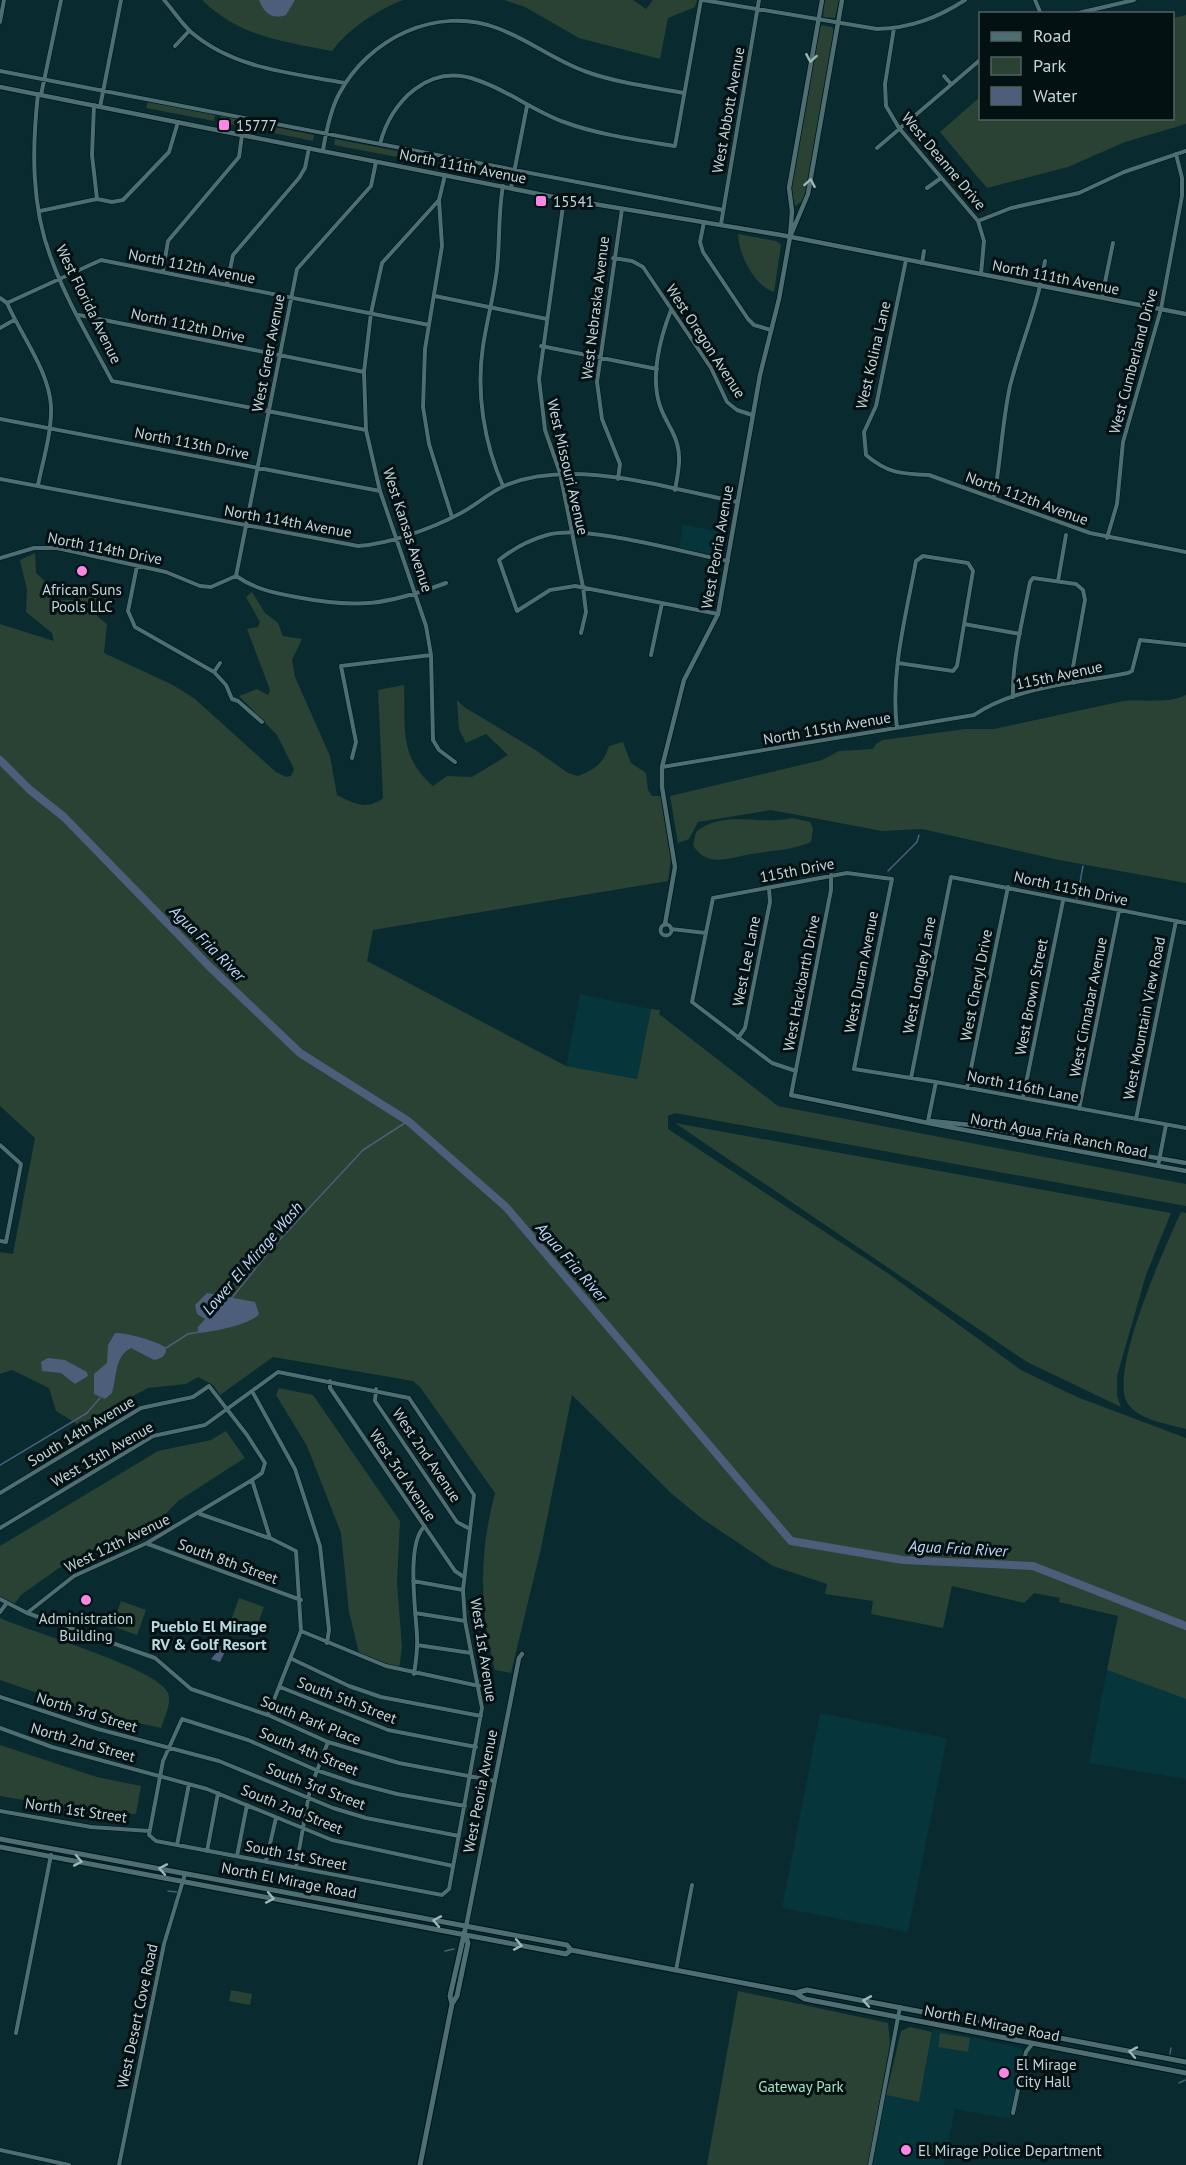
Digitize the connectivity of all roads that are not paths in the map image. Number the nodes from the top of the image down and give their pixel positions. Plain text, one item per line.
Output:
1 (4, 0) edge
2 (61, 0) edge
3 (121, 0) edge
4 (164, 0) edge
5 (702, 0) edge
6 (759, 0) edge
7 (822, 0) edge
8 (842, 0) edge
9 (965, 0) edge
10 (1134, 0) edge
11 (758, 10) junction
12 (1083, 12) edge
13 (818, 20) junction
14 (0, 22) edge
15 (838, 23) junction
16 (894, 28) junction
17 (189, 31) junction
18 (175, 46) dead end
19 (979, 62) edge
20 (0, 71) edge
21 (944, 76) dead end
22 (44, 81) junction
23 (345, 83) junction
24 (951, 84) junction
25 (0, 87) edge
26 (103, 91) junction
27 (684, 93) junction
28 (40, 95) junction
29 (97, 106) junction
30 (527, 106) junction
31 (178, 122) junction
32 (899, 128) junction
33 (326, 133) junction
34 (242, 134) junction
35 (380, 144) junction
36 (877, 147) dead end
37 (309, 148) junction
38 (323, 150) junction
39 (1186, 151) edge
40 (1176, 154) junction
41 (376, 161) junction
42 (514, 170) junction
43 (445, 175) junction
44 (941, 178) junction
45 (503, 186) junction
46 (511, 188) junction
47 (927, 188) dead end
48 (97, 199) junction
49 (564, 199) junction
50 (439, 200) junction
51 (622, 209) junction
52 (723, 210) junction
53 (40, 211) junction
54 (978, 221) junction
55 (704, 222) junction
56 (721, 224) junction
57 (790, 237) junction
58 (1113, 243) dead end
59 (924, 251) dead end
60 (613, 258) junction
61 (906, 260) junction
62 (1045, 261) dead end
63 (922, 263) junction
64 (163, 271) junction
65 (981, 274) junction
66 (59, 277) junction
67 (227, 284) junction
68 (1041, 286) junction
69 (435, 297) junction
70 (1102, 297) junction
71 (0, 298) edge
72 (291, 298) junction
73 (7, 303) junction
74 (490, 309) junction
75 (1161, 309) junction
76 (671, 310) junction
77 (371, 313) junction
78 (1186, 314) edge
79 (78, 315) junction
80 (547, 319) junction
81 (14, 320) junction
82 (429, 325) junction
83 (0, 328) edge
84 (771, 330) junction
85 (541, 346) junction
86 (280, 356) junction
87 (599, 358) junction
88 (657, 369) junction
89 (364, 372) junction
90 (269, 411) junction
91 (752, 415) junction
92 (0, 419) edge
93 (50, 427) junction
94 (366, 430) junction
95 (866, 455) joint
96 (258, 469) junction
97 (560, 473) junction
98 (0, 479) edge
99 (618, 479) junction
100 (38, 485) junction
101 (503, 487) junction
102 (675, 490) junction
103 (380, 491) junction
104 (994, 497) junction
105 (737, 502) junction
106 (452, 518) junction
107 (246, 526) junction
108 (572, 532) junction
109 (1066, 534) dead end
110 (397, 537) junction
111 (1107, 538) junction
112 (1186, 552) edge
113 (0, 558) edge
114 (728, 561) junction
115 (137, 566) junction
116 (236, 576) junction
117 (1058, 581) junction
118 (446, 583) dead end
119 (583, 587) junction
120 (416, 594) junction
121 (662, 603) junction
122 (718, 614) junction
123 (964, 624) junction
124 (581, 633) dead end
125 (1020, 634) junction
126 (1186, 645) edge
127 (431, 655) junction
128 (651, 655) dead end
129 (220, 663) dead end
130 (898, 663) junction
131 (214, 672) junction
132 (1074, 683) junction
133 (1013, 697) junction
134 (992, 703) joint
135 (262, 722) dead end
136 (897, 728) junction
137 (352, 758) dead end
138 (455, 762) dead end
139 (662, 767) junction
140 (888, 871) dead end
141 (831, 875) junction
142 (886, 878) junction
143 (951, 878) joint
144 (892, 879) joint
145 (1008, 887) junction
146 (769, 888) junction
147 (1063, 901) junction
148 (1119, 911) junction
149 (1176, 921) junction
150 (1186, 923) edge
151 (665, 924) junction
152 (671, 928) junction
153 (706, 933) junction
154 (738, 1038) junction
155 (854, 1069) joint
156 (796, 1071) junction
157 (911, 1078) junction
158 (936, 1082) junction
159 (967, 1088) junction
160 (791, 1095) joint
161 (1023, 1098) junction
162 (1080, 1109) junction
163 (1136, 1119) junction
164 (928, 1122) junction
165 (1166, 1125) junction
166 (1186, 1128) edge
167 (0, 1145) edge
168 (1160, 1160) junction
169 (1186, 1163) edge
170 (1158, 1166) junction
171 (1186, 1171) edge
172 (0, 1241) edge
173 (330, 1381) junction
174 (376, 1389) junction
175 (252, 1391) junction
176 (228, 1409) junction
177 (252, 1480) junction
178 (0, 1493) edge
179 (199, 1514) junction
180 (424, 1527) junction
181 (0, 1528) edge
182 (468, 1528) junction
183 (270, 1538) junction
184 (147, 1543) junction
185 (464, 1577) junction
186 (413, 1581) junction
187 (463, 1590) junction
188 (0, 1599) edge
189 (301, 1600) junction
190 (6, 1604) junction
191 (0, 1612) edge
192 (27, 1613) junction
193 (415, 1613) junction
194 (465, 1621) junction
195 (301, 1631) junction
196 (327, 1642) junction
197 (417, 1645) junction
198 (471, 1653) junction
199 (522, 1654) dead end
200 (292, 1659) junction
201 (414, 1674) junction
202 (479, 1686) junction
203 (280, 1688) junction
204 (0, 1697) edge
205 (268, 1715) junction
206 (481, 1716) junction
207 (0, 1728) edge
208 (328, 1743) junction
209 (168, 1746) junction
210 (476, 1747) junction
211 (316, 1770) junction
212 (160, 1776) junction
213 (470, 1776) junction
214 (495, 1781) junction
215 (189, 1784) junction
216 (218, 1793) junction
217 (308, 1799) junction
218 (247, 1805) junction
219 (465, 1806) junction
220 (0, 1811) edge
221 (276, 1818) junction
222 (303, 1829) junction
223 (149, 1831) junction
224 (459, 1836) junction
225 (0, 1839) edge
226 (177, 1845) junction
227 (0, 1846) edge
228 (53, 1848) junction
229 (207, 1851) junction
230 (51, 1856) junction
231 (237, 1856) junction
232 (266, 1861) junction
233 (453, 1866) junction
234 (296, 1867) junction
235 (185, 1873) junction
236 (183, 1881) junction
237 (692, 1886) dead end
238 (446, 1893) joint
239 (465, 1930) junction
240 (676, 1970) junction
241 (807, 1990) junction
242 (795, 1993) junction
243 (805, 1999) junction
244 (900, 2007) junction
245 (898, 2018) junction
246 (16, 2033) dead end
247 (1033, 2043) junction
248 (1179, 2060) junction
249 (1186, 2062) edge
250 (1177, 2071) junction
251 (1186, 2073) edge
252 (1013, 2113) dead end
253 (0, 2151) edge
254 (69, 2165) edge
255 (119, 2165) edge
256 (420, 2165) edge
257 (870, 2165) edge

1 - 14 street
2 - 22 street, West Florida Avenue
3 - 26 street
4 - 17 street
5 - 11 street
5 - 27 street
6 - 11 street, West Abbott Avenue
7 - 13 street, West Peoria Avenue
8 - 15 street, West Peoria Avenue
9 - 16 street
10 - 12 street
11 - 13 street
11 - 52 street, West Abbott Avenue
13 - 15 street
13 -> 57 street, West Peoria Avenue
15 - 16 street
57 -> 15 street, West Peoria Avenue
16 - 32 street, West Deanne Drive
17 - 18 street
17 - 23 street
19 - 24 street
20 - 22 street, North 111th Avenue
21 - 24 street
22 - 26 street, North 111th Avenue
22 - 28 street, West Florida Avenue
23 - 27 street
23 - 33 street
24 - 32 street
25 - 28 street, North 111th Avenue
26 - 29 street
26 - 33 street, North 111th Avenue
27 - 30 street
28 - 29 street, North 111th Avenue
28 - 53 street, West Florida Avenue
29 - 31 street, North 111th Avenue
29 - 48 street
30 - 35 street
30 - 42 street
31 - 34 street, North 111th Avenue
31 - 48 street
32 - 36 street
32 - 44 street, West Deanne Drive
33 - 35 street, North 111th Avenue
33 - 38 street
34 - 37 street, North 111th Avenue
34 - 64 street
35 - 42 street, North 111th Avenue
37 - 38 street, North 111th Avenue
37 - 67 street
38 - 41 street, North 111th Avenue
39 - 40 street
40 - 54 street
40 - 75 street, West Cumberland Drive
41 - 43 street, North 111th Avenue
41 - 72 street, West Greer Avenue
42 - 46 street
42 - 52 street, North 111th Avenue
43 - 45 street, North 111th Avenue
43 - 50 street, West Kansas Avenue
44 - 47 street
44 - 54 street, West Deanne Drive
45 - 46 street, North 111th Avenue
45 - 74 street
46 - 49 street, North 111th Avenue
48 - 53 street
49 - 51 street, North 111th Avenue
49 - 80 street, West Missouri Avenue
50 - 69 street
50 - 77 street, West Kansas Avenue
51 - 55 street, North 111th Avenue
51 - 60 street, West Nebraska Avenue
52 - 56 street, West Abbott Avenue
53 - 66 street, West Florida Avenue
54 - 65 street, West Deanne Drive
55 - 56 street, North 111th Avenue
55 - 84 street
56 - 57 street, North 111th Avenue
57 - 61 street, North 111th Avenue
57 - 84 street, West Peoria Avenue
58 - 70 street
59 - 63 street
60 - 76 street, West Oregon Avenue
60 - 87 street, West Nebraska Avenue
61 - 63 street, North 111th Avenue
61 - 95 street, West Kolina Lane
62 - 68 street
63 - 65 street, North 111th Avenue
64 - 66 street, North 112th Avenue
64 - 67 street, North 112th Avenue
65 - 68 street, North 111th Avenue
66 - 73 street, North 112th Avenue
66 - 79 street, West Florida Avenue
67 - 72 street, North 112th Avenue
68 - 70 street, North 111th Avenue
68 - 104 street
69 - 74 street
69 - 82 street
70 - 75 street, North 111th Avenue
71 - 73 street
72 - 77 street, North 112th Avenue
72 - 86 street, West Greer Avenue
73 - 81 street
74 - 80 street
74 - 101 street
75 - 78 street, North 111th Avenue
75 - 111 street, West Cumberland Drive
76 - 88 street
76 - 91 street, West Oregon Avenue
77 - 82 street, North 112th Avenue
77 - 89 street, West Kansas Avenue
79 - 86 street, North 112th Drive
79 - 90 street, West Florida Avenue
80 - 85 street, West Missouri Avenue
81 - 83 street
81 - 93 street
82 - 106 street
84 - 91 street, West Peoria Avenue
85 - 87 street
85 - 97 street, West Missouri Avenue
86 - 89 street, North 112th Drive
86 - 90 street, West Greer Avenue
87 - 88 street
87 - 99 street, West Nebraska Avenue
88 - 102 street
89 - 94 street, West Kansas Avenue
90 - 94 street
90 - 96 street, West Greer Avenue
91 - 105 street, West Peoria Avenue
92 - 93 street, North 113th Drive
93 - 96 street, North 113th Drive
93 - 100 street
94 - 103 street, West Kansas Avenue
95 - 104 street, North 112th Avenue
96 - 103 street, North 113th Drive
96 - 107 street, West Greer Avenue
97 - 99 street, North 114th Avenue
97 - 101 street, North 114th Avenue
97 - 108 street, West Missouri Avenue
98 - 100 street, North 114th Avenue
99 - 102 street, North 114th Avenue
100 - 107 street, North 114th Avenue
101 - 106 street, North 114th Avenue
102 - 105 street, North 114th Avenue
103 - 110 street, West Kansas Avenue
104 - 111 street, North 112th Avenue
105 - 114 street, West Peoria Avenue
106 - 110 street, North 114th Avenue
107 - 110 street, North 114th Avenue
107 - 116 street, West Greer Avenue
108 - 114 street
108 - 119 street, West Missouri Avenue
108 - 119 street
109 - 117 street
110 - 120 street, West Kansas Avenue
111 - 112 street, North 112th Avenue
113 - 115 street, North 114th Drive
114 - 122 street, West Peoria Avenue
115 - 116 street, North 114th Drive
115 - 131 street
116 - 120 street
117 - 125 street
117 - 132 street
118 - 120 street
119 - 121 street
119 - 124 street, West Missouri Avenue
120 - 127 street, West Kansas Avenue
121 - 122 street
121 - 128 street
122 - 139 street, West Peoria Avenue
123 - 125 street
123 - 130 street
123 - 130 street
125 - 133 street
126 - 132 street, 115th Avenue
127 - 137 street
127 - 138 street, West Kansas Avenue
129 - 131 street
130 - 136 street
131 - 135 street
132 - 133 street, 115th Avenue
133 - 134 street, 115th Avenue
134 - 136 street, North 115th Avenue
136 - 139 street, North 115th Avenue
139 - 151 street, West Peoria Avenue
140 - 142 street
141 - 142 street, 115th Drive
141 - 146 street, 115th Drive
141 - 156 street, West Hackbarth Drive
142 - 144 street, 115th Drive
143 - 145 street, North 115th Drive
143 - 157 street, West Longley Lane
144 - 155 street, West Duran Avenue
145 - 147 street, North 115th Drive
145 - 159 street, West Cheryl Drive
146 - 153 street, 115th Drive
146 - 154 street, West Lee Lane
147 - 148 street, North 115th Drive
147 - 161 street, West Brown Street
148 - 149 street, North 115th Drive
148 - 162 street, West Cinnabar Avenue
149 - 150 street, North 115th Drive
149 - 163 street, West Mountain View Road
151 - 152 street
151 - 152 street
152 - 153 street
153 - 154 street
154 - 156 street
155 - 157 street, North 116th Lane
156 - 160 street, West Hackbarth Drive
157 - 158 street, North 116th Lane
158 - 159 street, North 116th Lane
158 - 164 street
159 - 161 street, North 116th Lane
160 - 164 street, North Agua Fria Ranch Road
161 - 162 street, North 116th Lane
162 - 163 street, North 116th Lane
163 - 165 street, North 116th Lane
164 - 168 street, North Agua Fria Ranch Road
164 - 170 street, North Agua Fria Ranch Road
165 - 166 street, North 116th Lane
165 - 168 street
167 - 172 street
168 - 169 street, North Agua Fria Ranch Road
168 - 170 street
170 - 171 street, North Agua Fria Ranch Road
173 - 174 street
173 - 175 street, West 13th Avenue
173 - 180 street, West 3rd Avenue
174 - 182 street, West 2nd Avenue
174 - 182 street, West 1st Avenue
175 - 176 street, West 13th Avenue
175 - 196 street
176 - 177 street
176 - 178 street, South 14th Avenue
176 - 181 street, West 13th Avenue
177 - 179 street, West 12th Avenue
177 - 183 street
179 - 183 street
179 - 184 street, West 12th Avenue
180 - 185 street, West 3rd Avenue
180 - 186 street
182 - 185 street, West 1st Avenue
183 - 189 street
184 - 189 street, South 8th Street
184 - 192 street, West 12th Avenue
185 - 187 street, West 1st Avenue
186 - 187 street
186 - 193 street
187 - 194 street, West 1st Avenue
188 - 190 street
189 - 195 street
190 - 191 street
190 - 192 street
192 - 205 street, South Park Place
193 - 194 street
193 - 197 street
194 - 198 street, West 1st Avenue
195 - 196 street
195 - 200 street
196 - 201 street
197 - 198 street
197 - 201 street
198 - 202 street, West 1st Avenue
199 - 214 street, West Peoria Avenue
200 - 203 street
200 - 206 street
201 - 202 street
202 - 206 street, West 1st Avenue
203 - 205 street
203 - 210 street, South 5th Street
204 - 209 street, North 3rd Street
205 - 208 street, South Park Place
206 - 210 street, West 1st Avenue
207 - 212 street, North 2nd Street
208 - 211 street
208 - 213 street, South Park Place
209 - 211 street, South 4th Street
209 - 212 street
209 - 217 street, South 3rd Street
210 - 213 street, West 1st Avenue
211 - 217 street
211 - 219 street, South 4th Street
212 - 215 street, South 2nd Street
212 - 223 street
213 - 214 street, South Park Place
213 - 219 street, West 1st Avenue
214 - 239 street, West Peoria Avenue
215 - 216 street, South 2nd Street
215 - 226 street
216 - 218 street, South 2nd Street
216 - 229 street
217 - 222 street
217 - 224 street, South 3rd Street
218 - 221 street, South 2nd Street
218 - 231 street
219 - 224 street, West 1st Avenue
220 - 223 street, North 1st Street
221 - 222 street, South 2nd Street
221 - 232 street
222 - 233 street, South 2nd Street
222 - 234 street
223 - 226 street, South 1st Street
224 - 233 street, West 1st Avenue
225 - 228 main road, North El Mirage Road
226 - 229 street, South 1st Street
227 - 230 main road, North El Mirage Road
228 - 230 street
235 -> 228 main road, North El Mirage Road
229 - 231 street, South 1st Street
230 -> 236 main road, North El Mirage Road
230 - 246 street
231 - 232 street, South 1st Street
232 - 234 street, South 1st Street
233 - 238 street, West 1st Avenue
234 - 238 street, South 1st Street
235 - 236 street, West Desert Cove Road
239 -> 235 main road, North El Mirage Road
236 -> 239 main road, North El Mirage Road
236 - 255 street, West Desert Cove Road
237 - 240 street
239 - 240 main road, North El Mirage Road
239 - 256 main road, West Peoria Avenue
240 - 242 main road, North El Mirage Road
241 - 242 main road, North El Mirage Road
241 - 243 main road
244 -> 241 main road, North El Mirage Road
242 - 243 main road, North El Mirage Road
243 - 245 main road, North El Mirage Road
244 - 245 street
248 -> 244 main road, North El Mirage Road
245 - 247 main road, North El Mirage Road
245 - 257 street
247 - 250 main road, North El Mirage Road
247 - 252 street
248 - 249 main road, North El Mirage Road
248 - 250 main road
250 - 251 main road, North El Mirage Road
253 - 254 street

